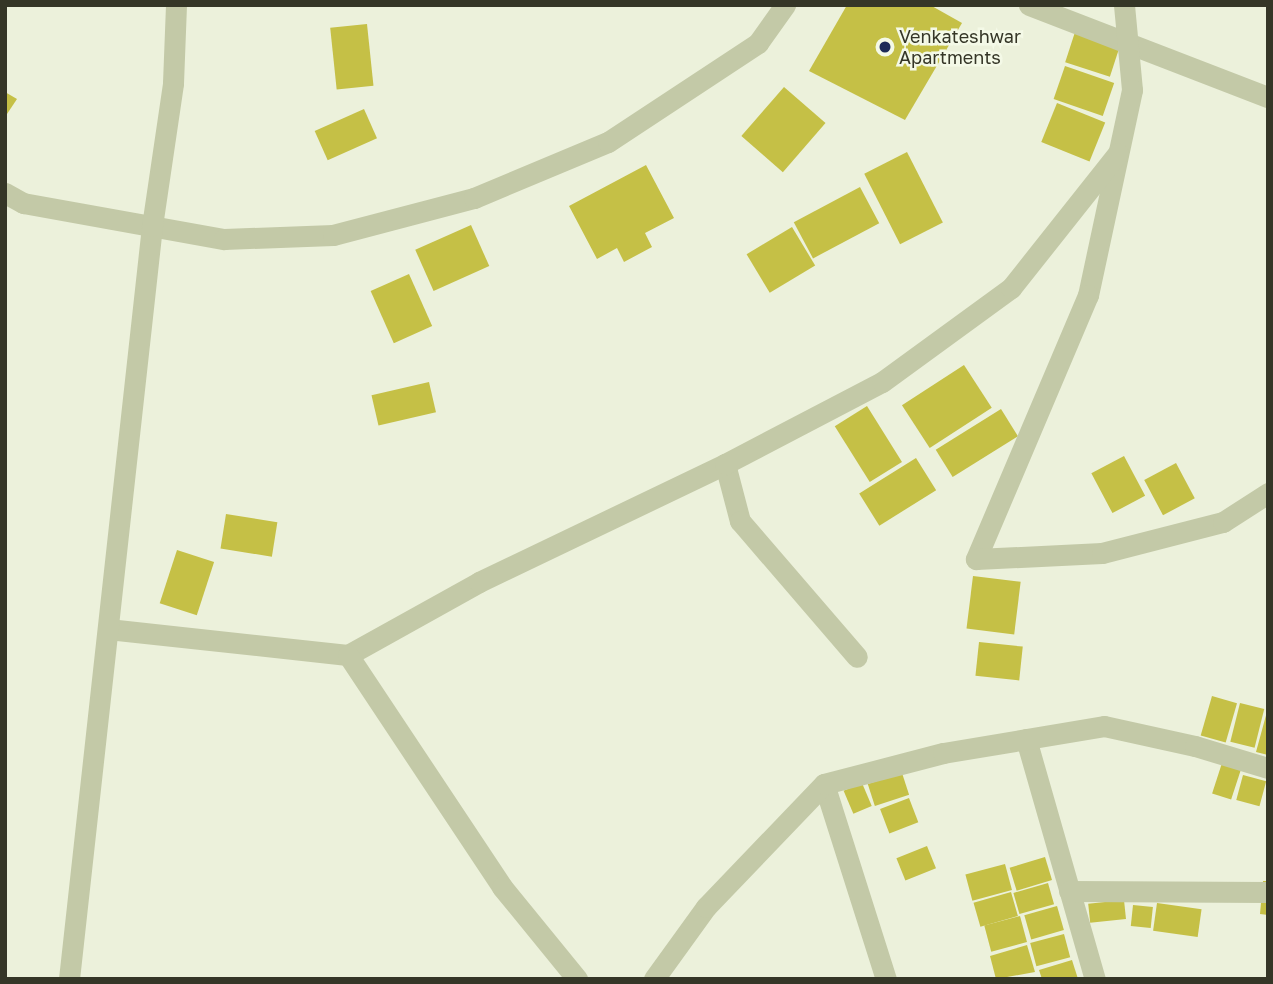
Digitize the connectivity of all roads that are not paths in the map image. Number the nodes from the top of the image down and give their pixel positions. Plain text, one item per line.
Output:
1 (176, 5) edge
2 (785, 5) edge
3 (1029, 5) edge
4 (1124, 5) edge
5 (1127, 39) junction
6 (1268, 97) edge
7 (1118, 153) junction
8 (5, 194) edge
9 (152, 226) junction
10 (725, 464) junction
11 (1268, 493) edge
12 (108, 629) junction
13 (348, 655) junction
14 (857, 657) dead end
15 (1026, 739) junction
16 (1268, 768) edge
17 (824, 784) junction
18 (1069, 891) junction
19 (1268, 891) edge
20 (69, 979) edge
21 (578, 979) edge
22 (654, 979) edge
23 (886, 979) edge
24 (1095, 979) edge

1 - 9 street
2 - 9 street
3 - 5 street
4 - 5 street
5 - 6 street
5 - 7 street
7 - 10 street
7 - 11 street
8 - 9 street
9 - 12 street
10 - 13 street
10 - 14 street
12 - 13 street
12 - 20 street
13 - 21 street
15 - 16 street
15 - 17 street
15 - 18 street
17 - 22 street
17 - 23 street
18 - 19 street
18 - 24 street

